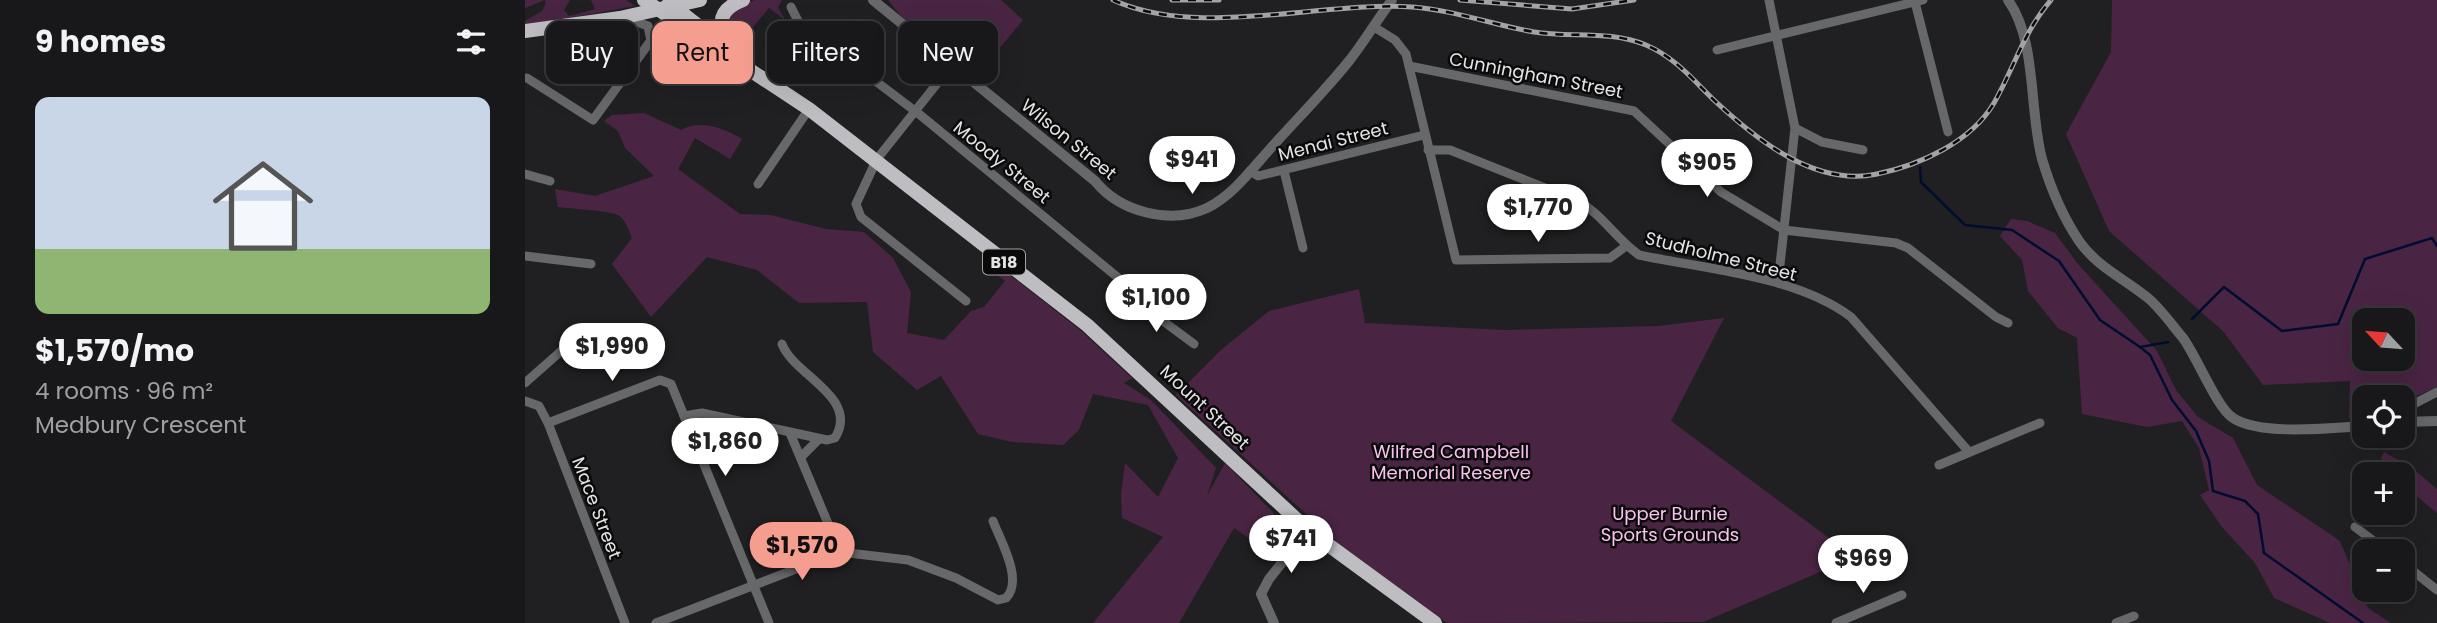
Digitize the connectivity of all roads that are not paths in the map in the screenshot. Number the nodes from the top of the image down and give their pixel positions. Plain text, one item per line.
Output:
1 (643, 0) edge
2 (700, 0) edge
3 (743, 0) edge
4 (1392, 0) edge
5 (1769, 0) edge
6 (2008, 0) edge
7 (1919, 1) edge
8 (877, 2) edge
9 (791, 7) dead end
10 (666, 8) edge
11 (620, 18) junction
12 (684, 21) edge
13 (721, 21) edge
14 (899, 21) edge
15 (1374, 27) junction
16 (525, 31) edge
17 (1777, 34) junction
18 (651, 41) junction
19 (1717, 50) dead end
20 (1409, 66) junction
21 (753, 70) edge
22 (527, 78) dead end
23 (937, 84) edge
24 (974, 84) edge
25 (809, 109) junction
26 (915, 111) junction
27 (1795, 128) junction
28 (1948, 132) dead end
29 (1424, 135) junction
30 (1427, 150) junction
31 (1863, 150) dead end
32 (878, 157) junction
33 (1250, 171) junction
34 (1284, 171) junction
35 (525, 174) edge
36 (550, 181) dead end
37 (758, 184) dead end
38 (1784, 230) junction
39 (1626, 246) junction
40 (1303, 248) dead end
41 (525, 256) edge
42 (591, 264) dead end
43 (1778, 284) junction
44 (966, 301) dead end
45 (2008, 323) dead end
46 (577, 337) dead end
47 (782, 344) dead end
48 (1194, 344) dead end
49 (525, 383) edge
50 (2437, 392) edge
51 (525, 401) edge
52 (2415, 403) edge
53 (684, 416) junction
54 (2415, 421) edge
55 (2420, 421) junction
56 (2437, 421) edge
57 (548, 423) junction
58 (2040, 423) dead end
59 (2352, 426) edge
60 (2437, 428) edge
61 (790, 433) junction
62 (818, 439) junction
63 (1969, 452) junction
64 (802, 456) junction
65 (1939, 465) dead end
66 (993, 521) dead end
67 (2355, 527) dead end
68 (1308, 530) junction
69 (2371, 539) edge
70 (840, 552) junction
71 (2415, 573) edge
72 (753, 585) junction
73 (2437, 590) edge
74 (1902, 595) dead end
75 (2134, 615) dead end
76 (625, 623) edge
77 (656, 623) edge
78 (769, 623) edge
79 (1274, 623) edge
80 (1435, 623) edge
81 (1836, 623) edge
82 (2116, 623) edge

1 - 10 highway, Mount Street / B18
2 - 10 highway
3 - 13 highway
4 - 15 street, Wilson Street
5 - 17 street
6 - 59 street
7 - 17 street
7 - 28 street
8 - 14 street, Wilson Street
9 - 26 street, Moody Street
10 - 11 highway
10 - 12 highway, Mount Street / B18
10 - 18 street
11 - 16 highway
11 - 18 street
15 - 20 street
15 - 33 street, Wilson Street
17 - 19 street
17 - 27 street
18 - 22 street
20 - 29 street
20 - 38 street, Cunningham Street
21 - 25 highway, Mount Street / B18
23 - 26 street
24 - 33 street, Wilson Street
25 - 32 highway, Mount Street / B18
25 - 37 street
26 - 32 street
26 - 48 street, Moody Street
27 - 31 street
27 - 38 street
29 - 30 street
29 - 34 street, Menai Street
30 - 39 street, Studholme Street
30 - 39 street
32 - 44 street
32 - 68 highway, Mount Street / B18
33 - 34 street, Menai Street
34 - 40 street
35 - 36 street
38 - 43 street
38 - 45 street, Cunningham Street
39 - 43 street, Studholme Street
41 - 42 street
43 - 63 street, Studholme Street
46 - 49 street
47 - 62 street
50 - 52 street
51 - 57 street, Mace Street
53 - 57 street
53 - 61 street
53 - 72 street
54 - 55 street
55 - 56 street
55 - 60 street
57 - 76 street, Mace Street
58 - 63 street
61 - 62 street
61 - 64 street
62 - 64 street
63 - 65 street
64 - 70 street
66 - 70 street
67 - 69 street
68 - 79 street
68 - 80 highway, Mount Street / B18
70 - 72 street
71 - 73 street
72 - 77 street
72 - 78 street
74 - 81 street
75 - 82 street

